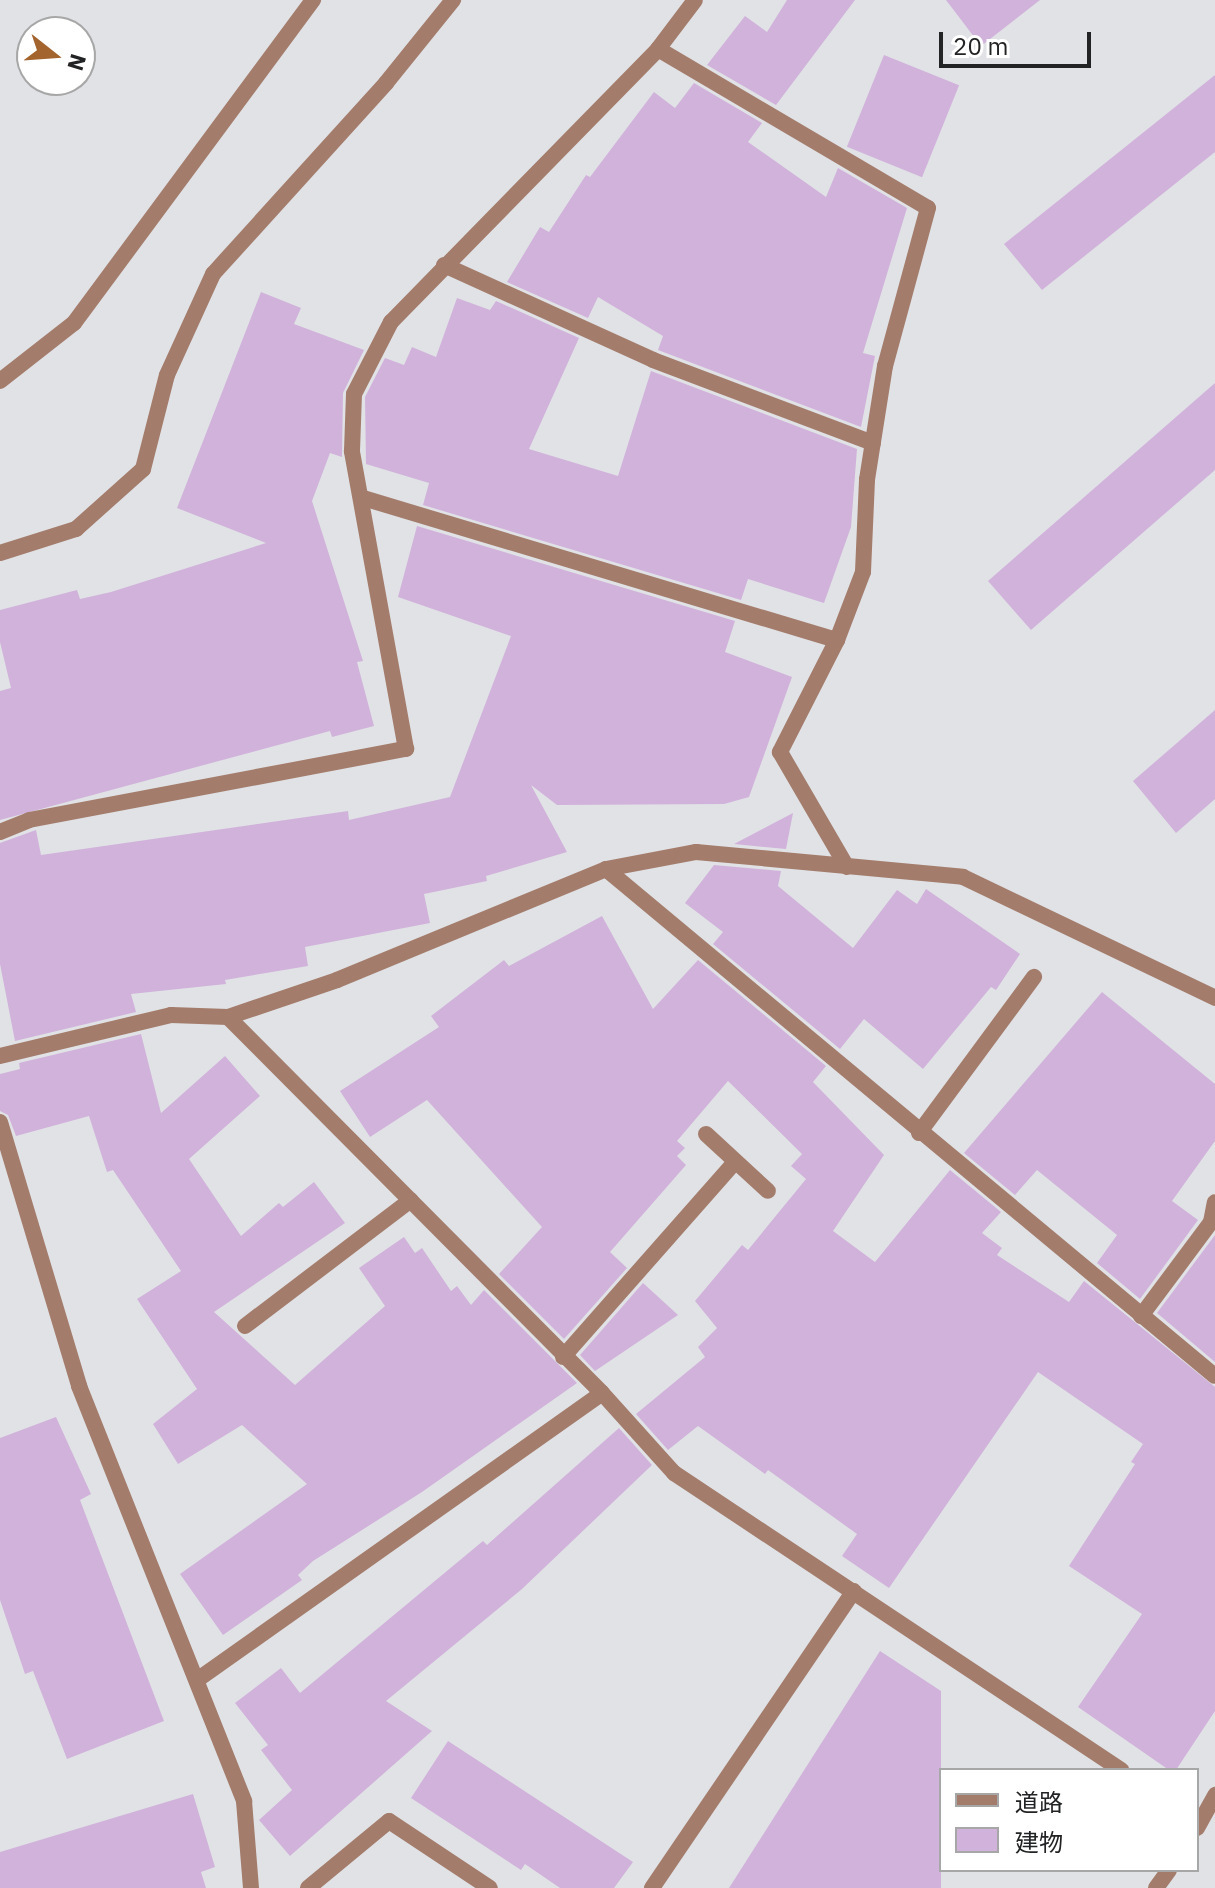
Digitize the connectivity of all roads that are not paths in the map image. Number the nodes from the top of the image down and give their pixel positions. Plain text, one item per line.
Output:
1 (313, 0) edge
2 (453, 0) edge
3 (695, 0) edge
4 (658, 49) junction
5 (444, 265) junction
6 (0, 381) edge
7 (873, 443) junction
8 (363, 498) junction
9 (0, 553) edge
10 (837, 640) junction
11 (0, 832) edge
12 (847, 867) junction
13 (606, 869) junction
14 (1034, 977) dead end
15 (1215, 998) edge
16 (228, 1017) junction
17 (0, 1056) edge
18 (0, 1122) edge
19 (919, 1133) junction
20 (706, 1134) dead end
21 (735, 1162) junction
22 (768, 1191) dead end
23 (411, 1200) junction
24 (1215, 1202) edge
25 (1141, 1316) junction
26 (245, 1326) dead end
27 (563, 1357) junction
28 (1215, 1376) edge
29 (602, 1393) junction
30 (854, 1591) junction
31 (197, 1680) junction
32 (1118, 1768) edge
33 (1215, 1795) edge
34 (1199, 1822) edge
35 (251, 1888) edge
36 (308, 1888) edge
37 (490, 1888) edge
38 (652, 1888) edge

1 - 6 street
2 - 9 street
3 - 4 street
4 - 5 street
4 - 7 street
5 - 7 street
5 - 8 street
7 - 10 street
8 - 10 street
8 - 11 street
10 - 12 street
12 - 13 street
12 - 15 street
13 - 16 street
13 - 19 street
14 - 19 street
16 - 17 street
16 - 23 street
18 - 31 street
19 - 25 street
20 - 21 street
21 - 22 street
21 - 27 street
23 - 26 street
23 - 27 street
24 - 25 street
25 - 28 street
27 - 29 street
29 - 30 street
29 - 31 street
30 - 32 street
30 - 38 street
31 - 35 street
33 - 34 street
36 - 37 street

